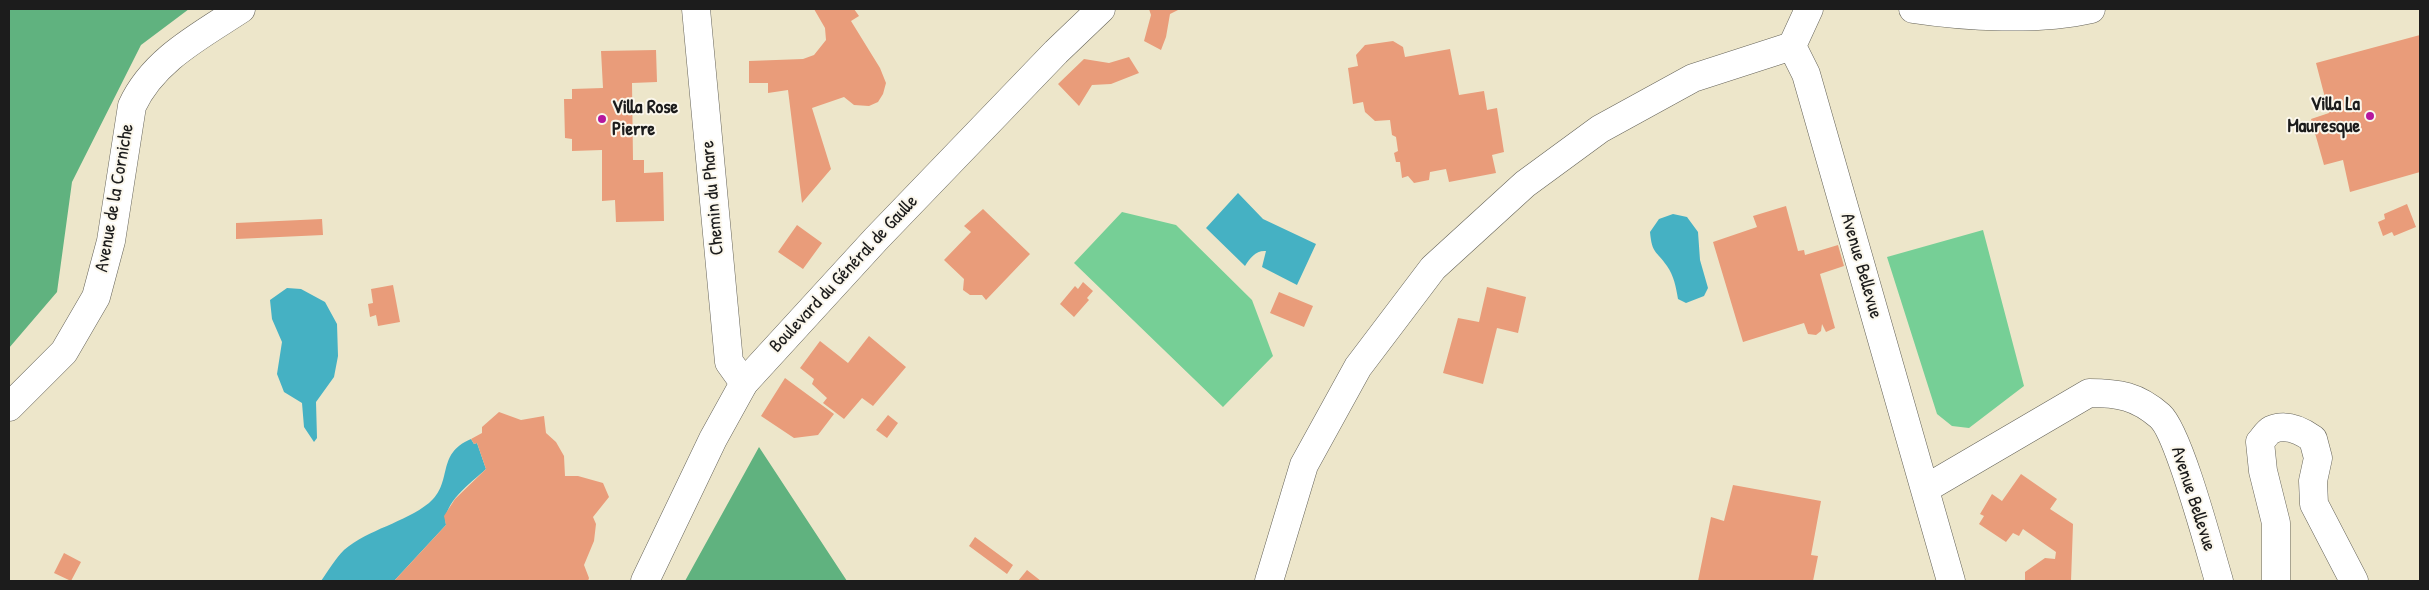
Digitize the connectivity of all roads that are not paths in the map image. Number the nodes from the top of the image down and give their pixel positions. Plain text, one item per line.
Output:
1 (241, 9) edge
2 (696, 9) edge
3 (1101, 9) edge
4 (1809, 9) edge
5 (1912, 9) edge
6 (2091, 9) edge
7 (1792, 46) junction
8 (744, 383) junction
9 (9, 407) edge
10 (1926, 489) junction
11 (646, 581) edge
12 (1269, 581) edge
13 (1952, 581) edge
14 (2219, 581) edge
15 (2276, 581) edge
16 (2354, 581) edge

1 - 9 street, Avenue de la Corniche
2 - 8 street, Chemin du Phare
3 - 8 street, Boulevard du Général de Gaulle
4 - 7 street
5 - 6 street
7 - 10 street, Avenue Bellevue
7 - 12 street
8 - 11 street, Boulevard du Général de Gaulle
10 - 13 street, Avenue Bellevue
10 - 14 street, Avenue Bellevue
15 - 16 street

